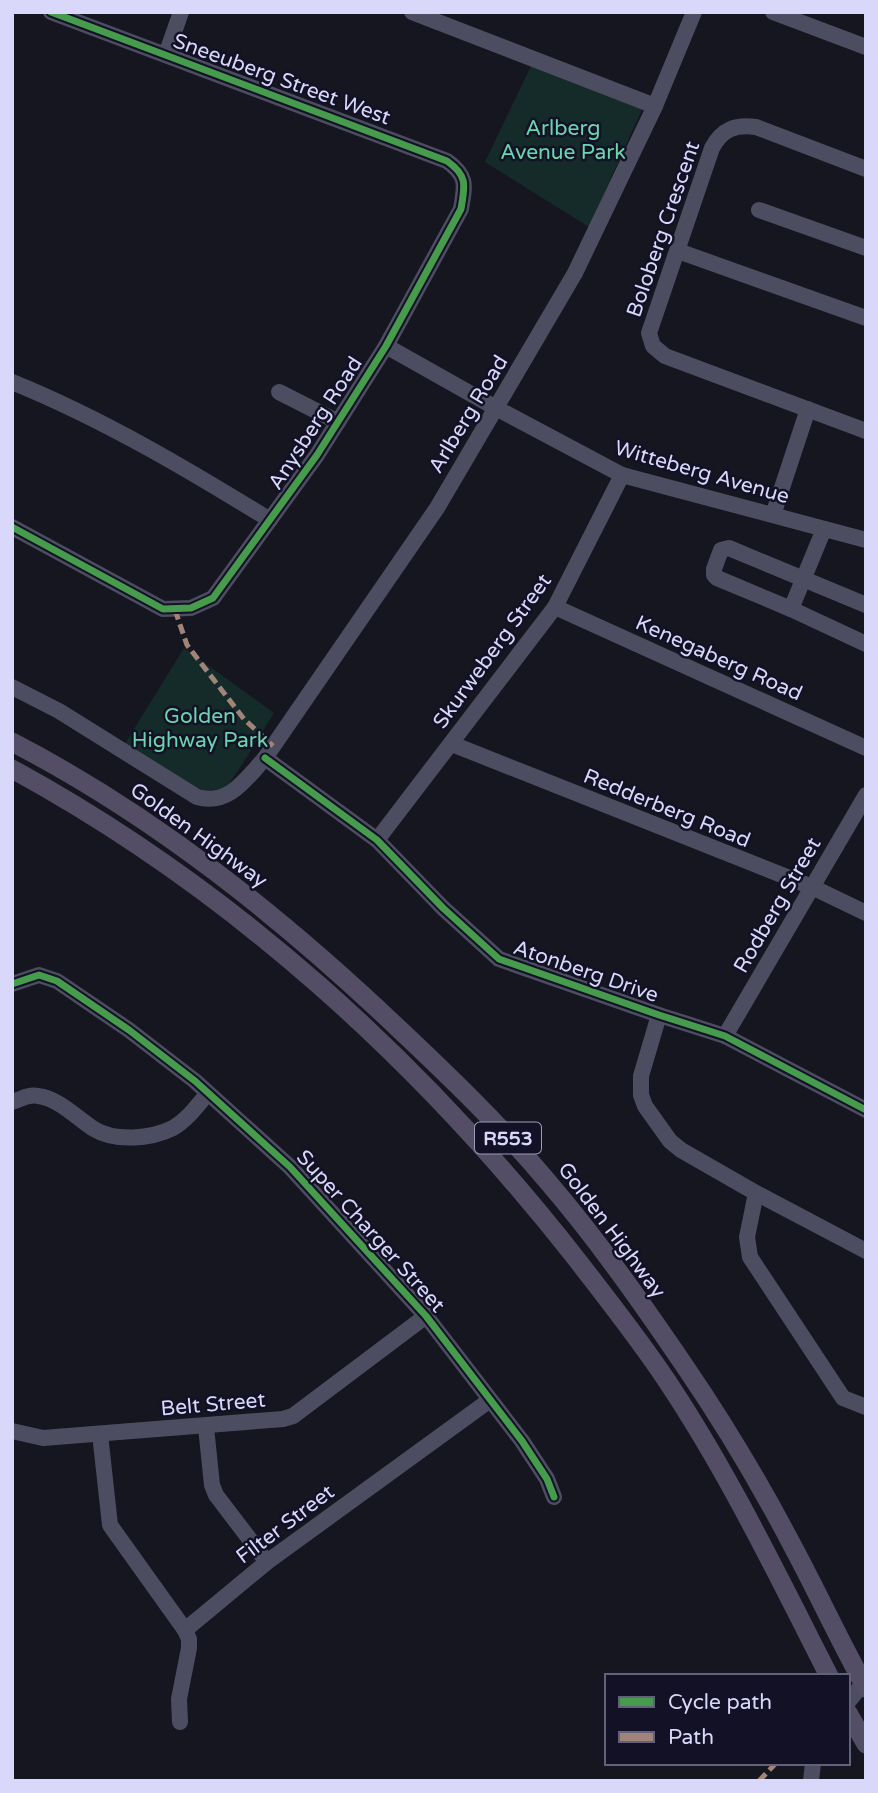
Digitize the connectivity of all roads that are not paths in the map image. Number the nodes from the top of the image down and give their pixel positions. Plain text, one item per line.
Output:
1 (51, 12) edge
2 (181, 12) edge
3 (412, 12) edge
4 (694, 12) edge
5 (773, 12) edge
6 (807, 18) edge
7 (866, 47) edge
8 (166, 55) junction
9 (655, 106) junction
10 (866, 169) edge
11 (461, 209) joint
12 (759, 210) dead end
13 (866, 248) edge
14 (678, 251) junction
15 (866, 318) edge
16 (386, 346) junction
17 (12, 382) edge
18 (279, 392) dead end
19 (496, 408) junction
20 (808, 409) junction
21 (338, 422) junction
22 (866, 431) edge
23 (622, 475) junction
24 (773, 515) junction
25 (270, 520) junction
26 (12, 527) edge
27 (824, 529) junction
28 (866, 540) edge
29 (803, 579) junction
30 (866, 606) edge
31 (555, 607) junction
32 (791, 609) junction
33 (866, 644) edge
34 (12, 687) edge
35 (12, 742) edge
36 (452, 744) junction
37 (866, 748) edge
38 (265, 758) junction
39 (12, 769) edge
40 (866, 796) edge
41 (377, 840) junction
42 (812, 887) junction
43 (866, 912) edge
44 (12, 984) edge
45 (659, 1015) junction
46 (725, 1036) junction
47 (207, 1094) junction
48 (12, 1102) edge
49 (866, 1110) edge
50 (756, 1193) junction
51 (866, 1251) edge
52 (426, 1316) junction
53 (490, 1400) junction
54 (866, 1408) edge
55 (206, 1427) junction
56 (12, 1431) edge
57 (100, 1434) junction
58 (554, 1497) dead end
59 (267, 1563) junction
60 (185, 1630) junction
61 (828, 1674) edge
62 (865, 1684) edge
63 (850, 1700) edge
64 (850, 1716) edge
65 (180, 1723) dead end
66 (866, 1744) edge

1 - 8 street, Sneeuberg Street West
2 - 8 street
3 - 9 street
4 - 9 street, Arlberg Road
5 - 6 street
6 - 7 street
8 - 11 street, Sneeuberg Street West
9 - 19 street, Arlberg Road
10 - 14 street, Boloberg Crescent
11 - 16 street, Anysberg Road
12 - 13 street
14 - 15 street
14 - 20 street, Boloberg Crescent
16 - 19 street, Witteberg Avenue
16 - 21 street, Anysberg Road
17 - 25 street
18 - 21 street
19 - 23 street, Witteberg Avenue
19 - 38 street, Arlberg Road
20 - 22 street, Boloberg Crescent
20 - 24 street
21 - 25 street, Anysberg Road
23 - 24 street, Witteberg Avenue
23 - 31 street, Skurweberg Street
24 - 27 street, Witteberg Avenue
25 - 26 street, Anysberg Road
27 - 28 street, Witteberg Avenue
27 - 29 street
29 - 30 street
29 - 32 street
29 - 32 street
31 - 36 street, Skurweberg Street
31 - 37 street, Kenegaberg Road
32 - 33 street
34 - 38 street, Arlberg Road
35 - 62 main road, Golden Highway / R553
36 - 41 street, Skurweberg Street
36 - 42 street, Redderberg Road
38 - 41 street, Atonberg Drive
39 - 61 main road, Golden Highway / R553
40 - 42 street, Rodberg Street
41 - 45 street, Atonberg Drive
42 - 43 street, Redderberg Road
42 - 46 street, Rodberg Street
44 - 47 street, Super Charger Street
45 - 46 street, Atonberg Drive
45 - 50 street
46 - 49 street, Atonberg Drive
47 - 48 street
47 - 52 street, Super Charger Street
50 - 51 street
50 - 54 street
52 - 53 street, Super Charger Street
52 - 55 street, Belt Street
53 - 58 street, Super Charger Street
53 - 59 street, Filter Street
55 - 57 street, Belt Street
55 - 59 street
56 - 57 street, Belt Street
57 - 60 street
59 - 60 street, Filter Street
60 - 65 street
62 - 63 street
64 - 66 main road

